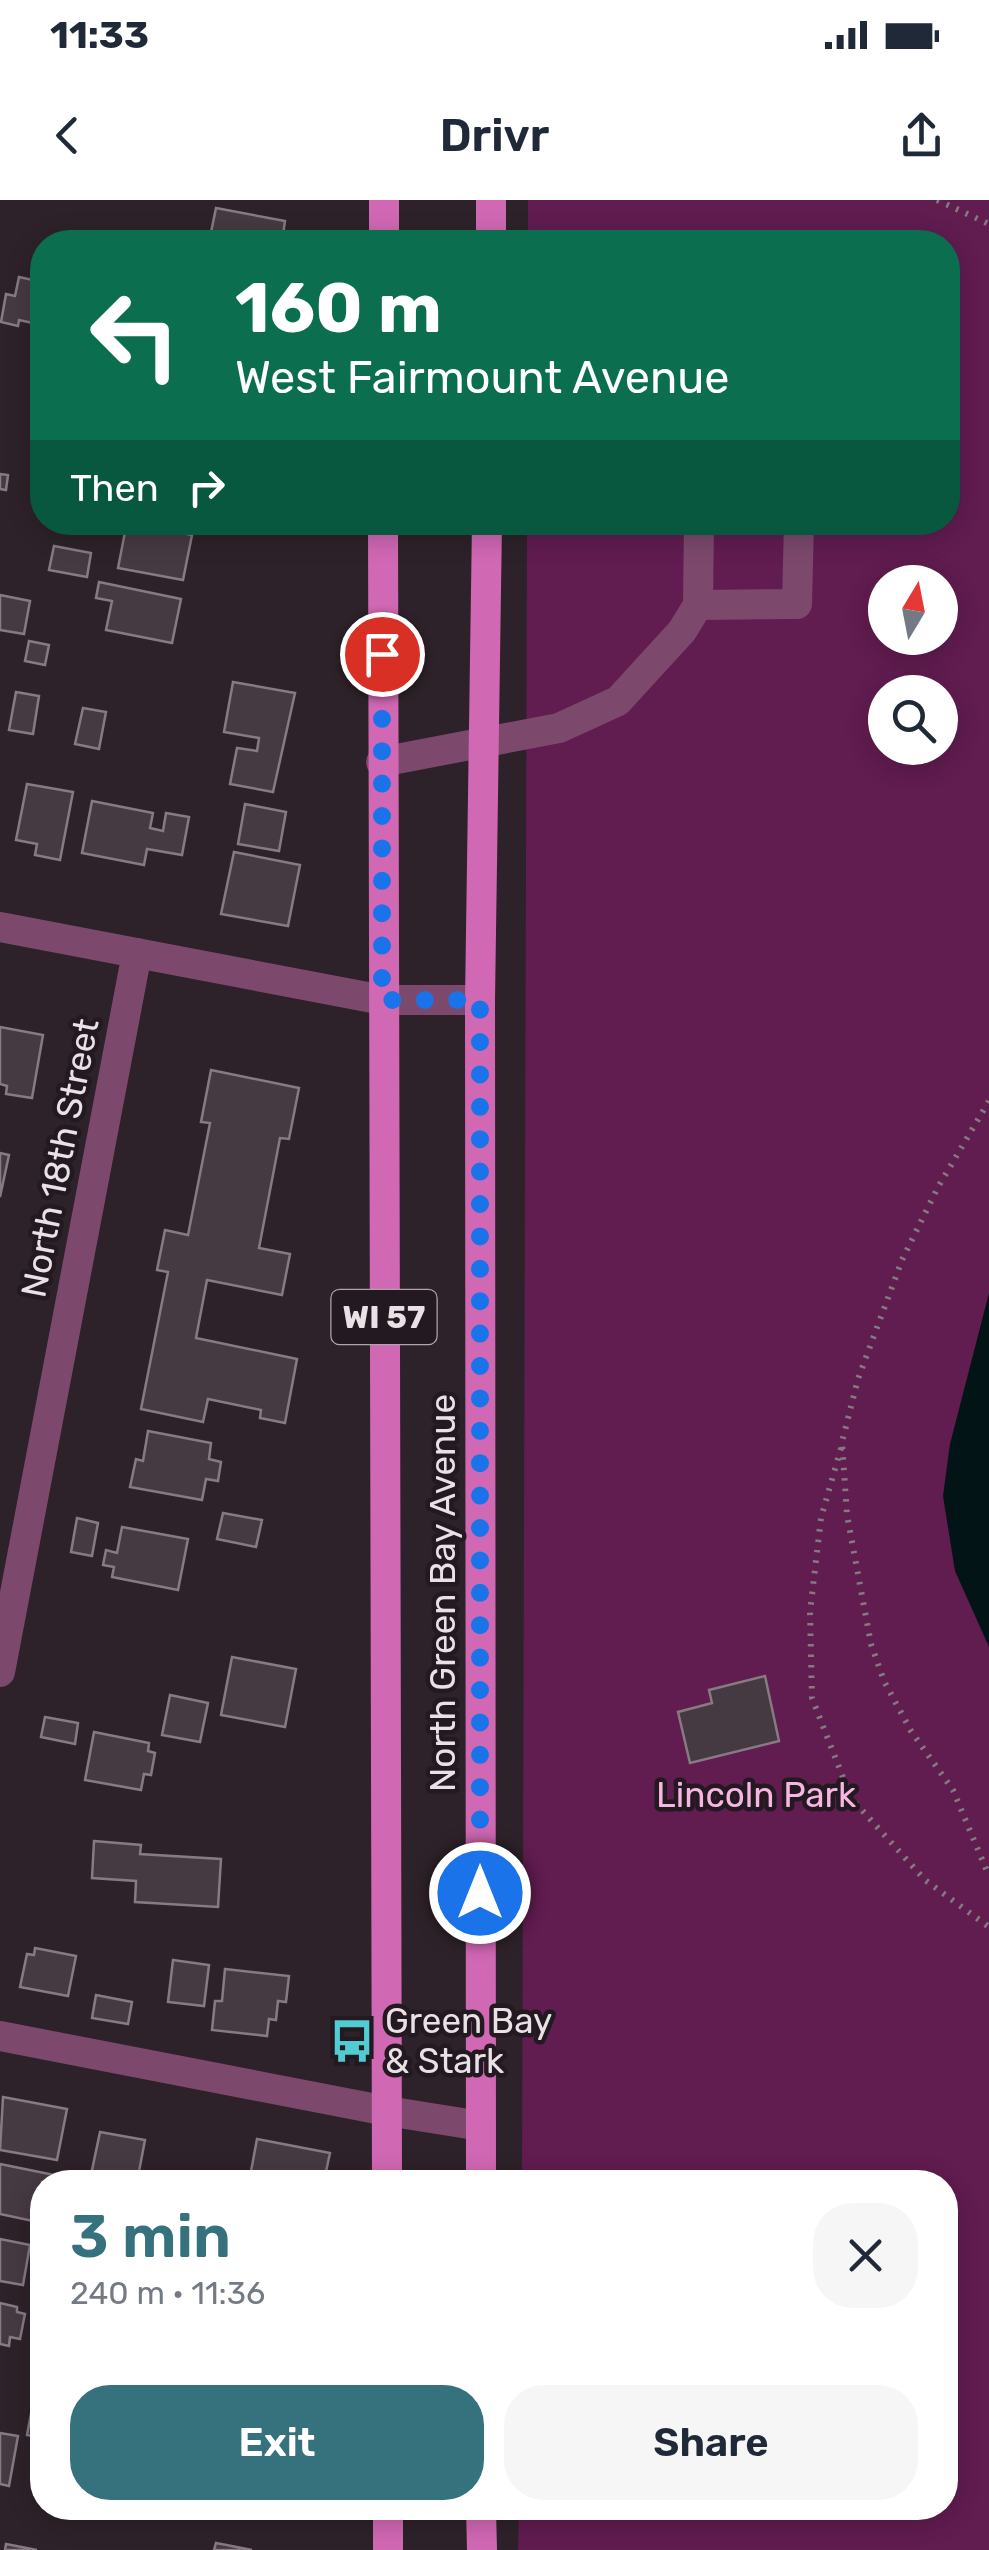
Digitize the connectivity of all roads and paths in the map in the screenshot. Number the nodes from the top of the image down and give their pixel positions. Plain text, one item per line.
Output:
1 (384, 200) edge
2 (491, 200) edge
3 (938, 200) edge
4 (989, 224) edge
5 (384, 230) edge
6 (491, 230) edge
7 (383, 535) edge
8 (487, 535) edge
9 (699, 535) edge
10 (799, 535) edge
11 (698, 605) junction
12 (484, 745) junction
13 (382, 762) junction
14 (0, 927) edge
15 (137, 953) junction
16 (382, 1000) junction
17 (480, 1000) junction
18 (989, 1102) edge
19 (842, 1442) junction
20 (0, 1672) edge
21 (989, 1876) edge
22 (989, 1928) edge
23 (0, 2036) edge
24 (387, 2111) junction
25 (481, 2126) junction
26 (387, 2170) edge
27 (481, 2170) edge
28 (388, 2520) edge
29 (482, 2520) edge
30 (388, 2550) edge
31 (482, 2550) edge

1 - 5 main road
2 - 6 main road
3 - 4 path
7 - 13 main road, North Green Bay Avenue / WI 57
8 - 12 main road, North Green Bay Avenue / WI 57
9 - 11 street
10 - 11 street
11 - 12 street
12 - 13 street
12 - 17 main road, North Green Bay Avenue / WI 57
13 - 16 main road, North Green Bay Avenue / WI 57
14 - 15 street
15 - 16 street
15 - 20 street, North 18th Street
16 - 17 street
16 - 24 main road, North Green Bay Avenue / WI 57
17 - 25 main road, North Green Bay Avenue / WI 57
18 - 19 path
19 - 21 path
19 - 22 path
23 - 24 street
24 - 25 street
24 - 26 main road, North Green Bay Avenue / WI 57
25 - 27 main road, North Green Bay Avenue / WI 57
28 - 30 main road
29 - 31 main road

